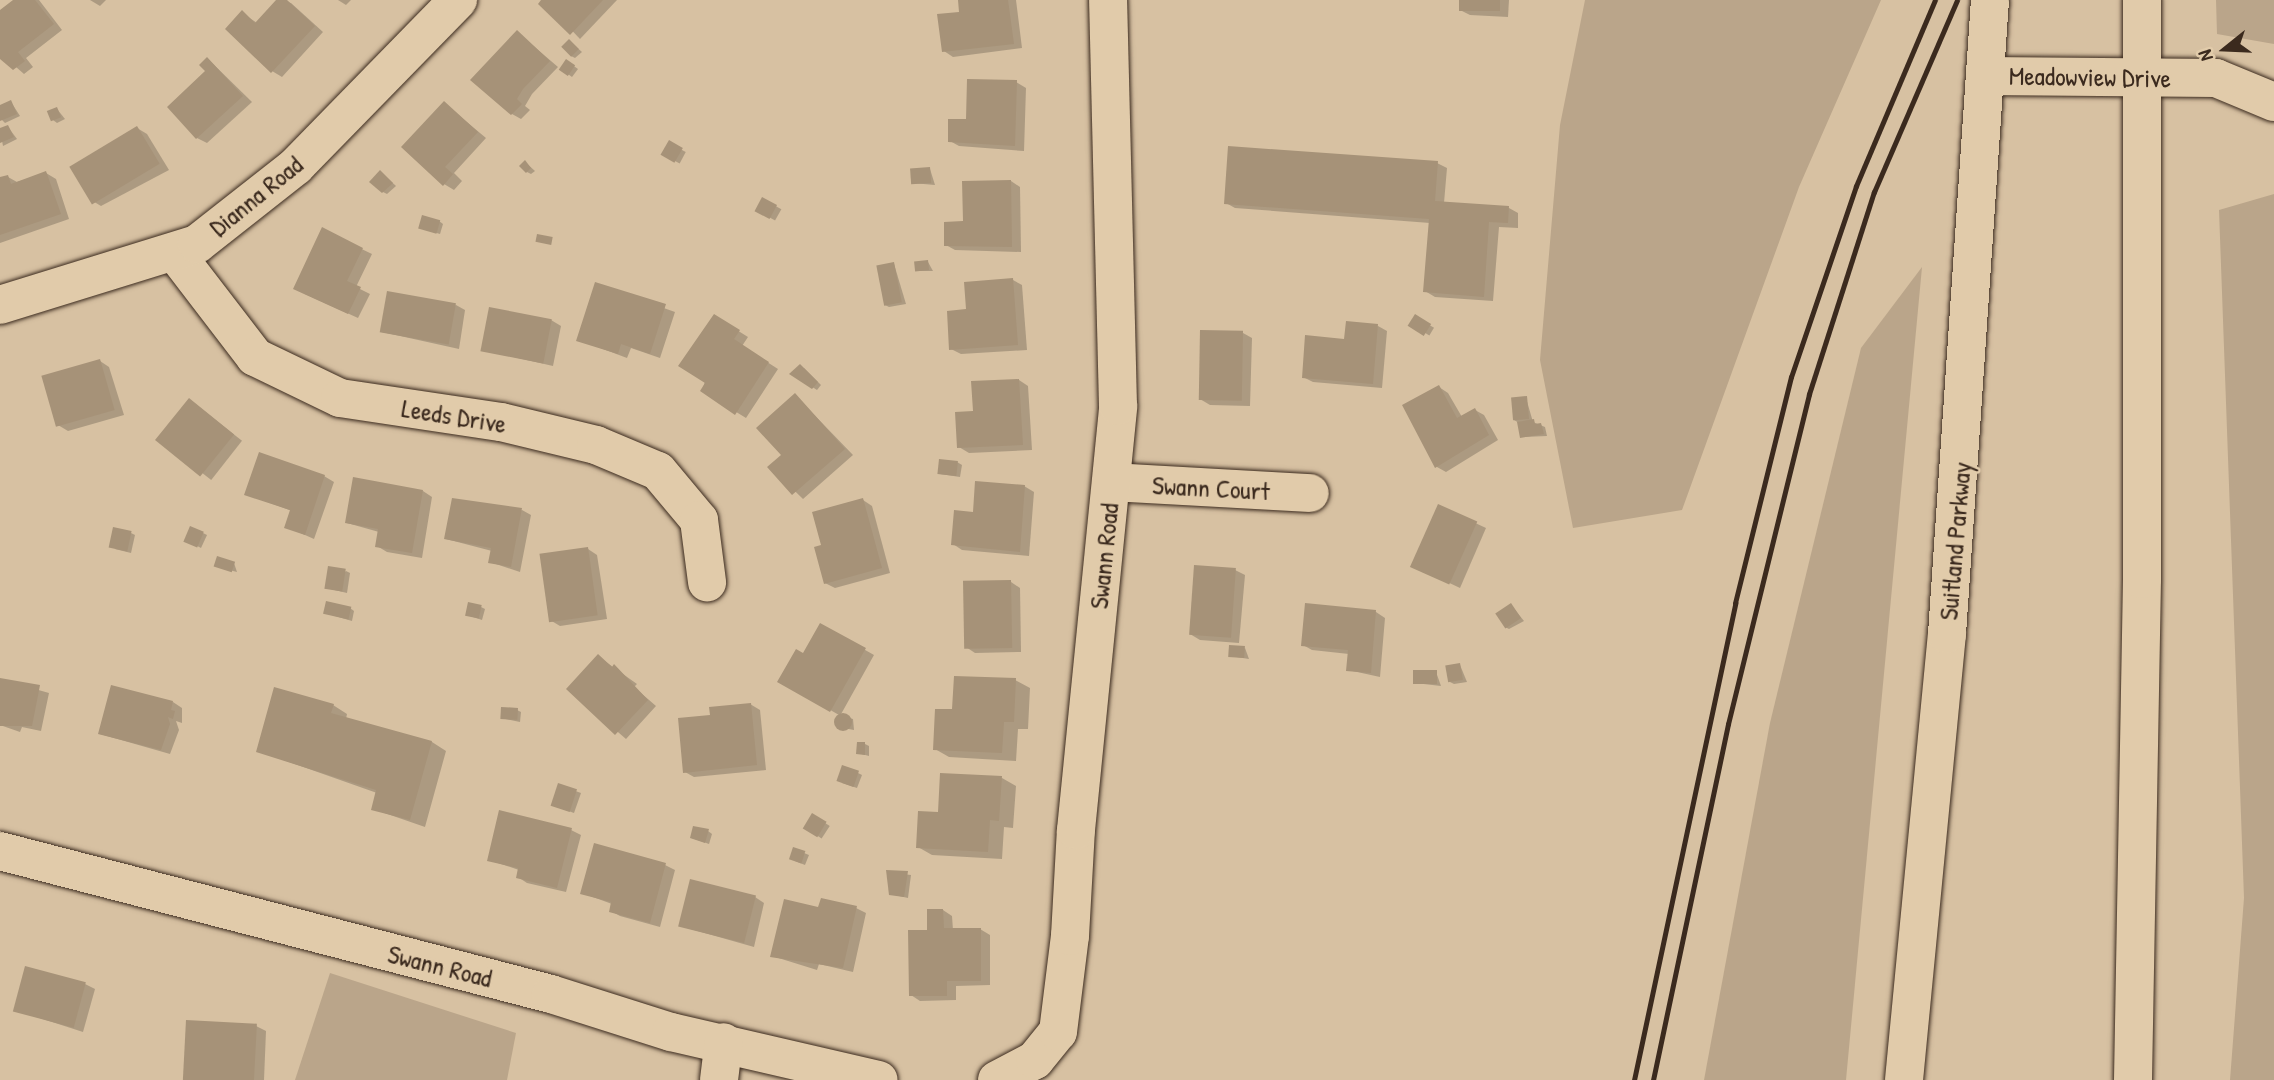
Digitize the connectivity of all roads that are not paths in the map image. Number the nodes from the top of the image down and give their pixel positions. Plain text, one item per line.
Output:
1 (458, 0) edge
2 (1108, 0) edge
3 (1990, 0) edge
4 (2142, 0) edge
5 (1985, 76) junction
6 (2143, 79) junction
7 (2274, 102) edge
8 (176, 254) junction
9 (0, 305) edge
10 (1112, 482) junction
11 (1310, 493) dead end
12 (707, 582) dead end
13 (0, 851) edge
14 (724, 1042) junction
15 (719, 1080) edge
16 (879, 1080) edge
17 (997, 1080) edge
18 (1904, 1080) edge
19 (2133, 1080) edge

1 - 8 main road, Dianna Road
2 - 10 main road, Swann Road
3 - 5 main road, Suitland Parkway
4 - 6 main road
5 - 6 main road, Meadowview Drive
5 - 18 main road, Suitland Parkway
6 - 7 main road, Meadowview Drive
6 - 19 main road
8 - 9 main road, Dianna Road
8 - 12 main road, Leeds Drive
10 - 11 main road, Swann Court
10 - 17 main road, Swann Road
13 - 14 main road, Swann Road
14 - 15 main road
14 - 16 main road, Swann Road

